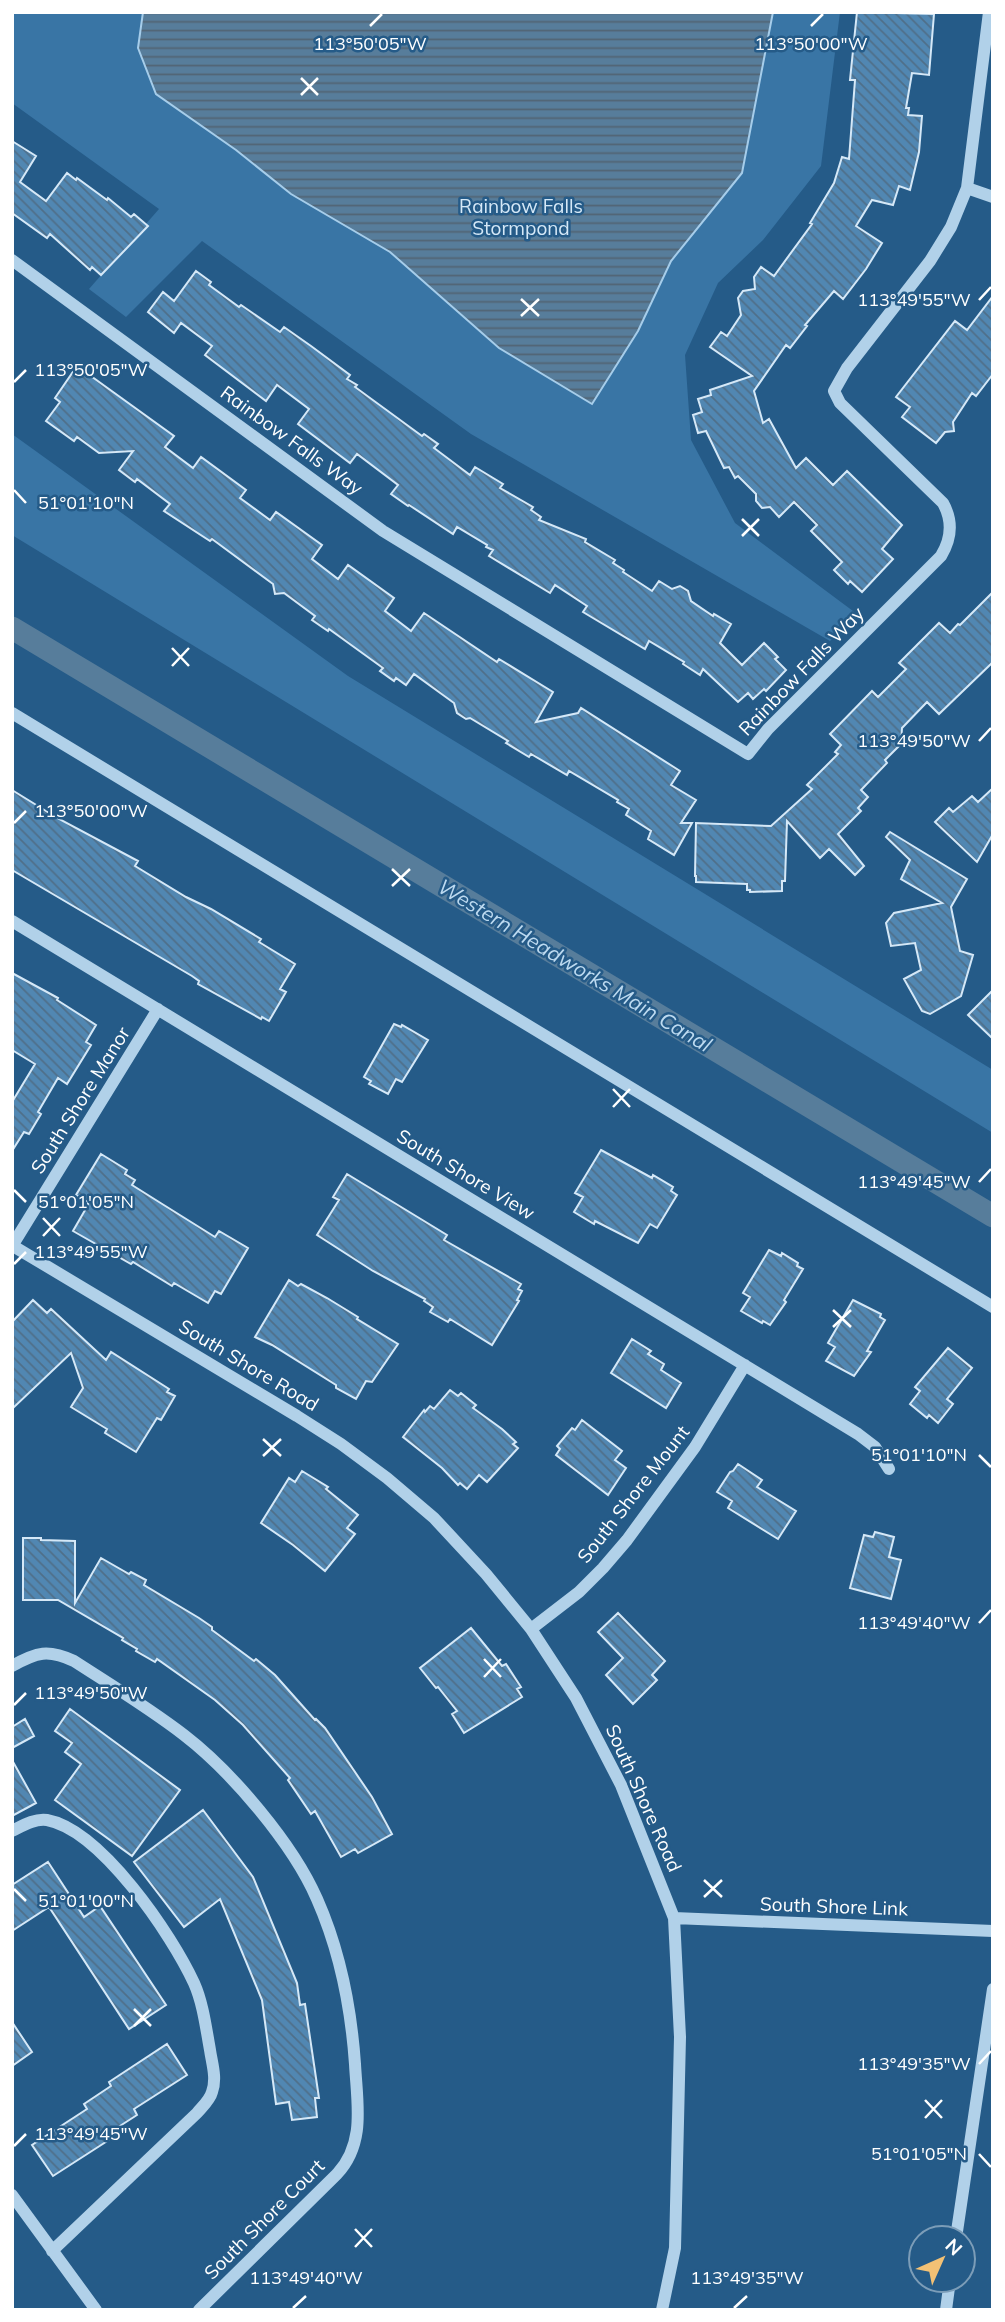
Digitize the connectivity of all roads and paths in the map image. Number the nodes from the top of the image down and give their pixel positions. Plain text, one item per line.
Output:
1 (989, 12) edge
2 (967, 188) junction
3 (993, 197) edge
4 (12, 260) edge
5 (12, 713) edge
6 (12, 921) edge
7 (158, 1009) junction
8 (12, 1246) edge
9 (993, 1307) edge
10 (745, 1365) junction
11 (890, 1469) dead end
12 (531, 1629) junction
13 (12, 1666) edge
14 (12, 1831) edge
15 (674, 1918) junction
16 (993, 1931) edge
17 (993, 1989) edge
18 (12, 2195) edge
19 (958, 2224) edge
20 (52, 2251) junction
21 (96, 2310) edge
22 (199, 2310) edge
23 (662, 2310) edge

1 - 2 street, Rainbow Falls Way
2 - 3 street
2 - 4 street, Rainbow Falls Way
5 - 9 street
6 - 7 street, South Shore View
7 - 8 street, South Shore Manor
7 - 10 street, South Shore View
8 - 12 street, South Shore Road
10 - 11 street, South Shore View
10 - 12 street, South Shore Mount
12 - 15 street, South Shore Road
13 - 22 street, South Shore Court
14 - 20 street
15 - 16 street, South Shore Link
15 - 23 street, South Shore Road
17 - 19 street
18 - 20 street
20 - 21 street

